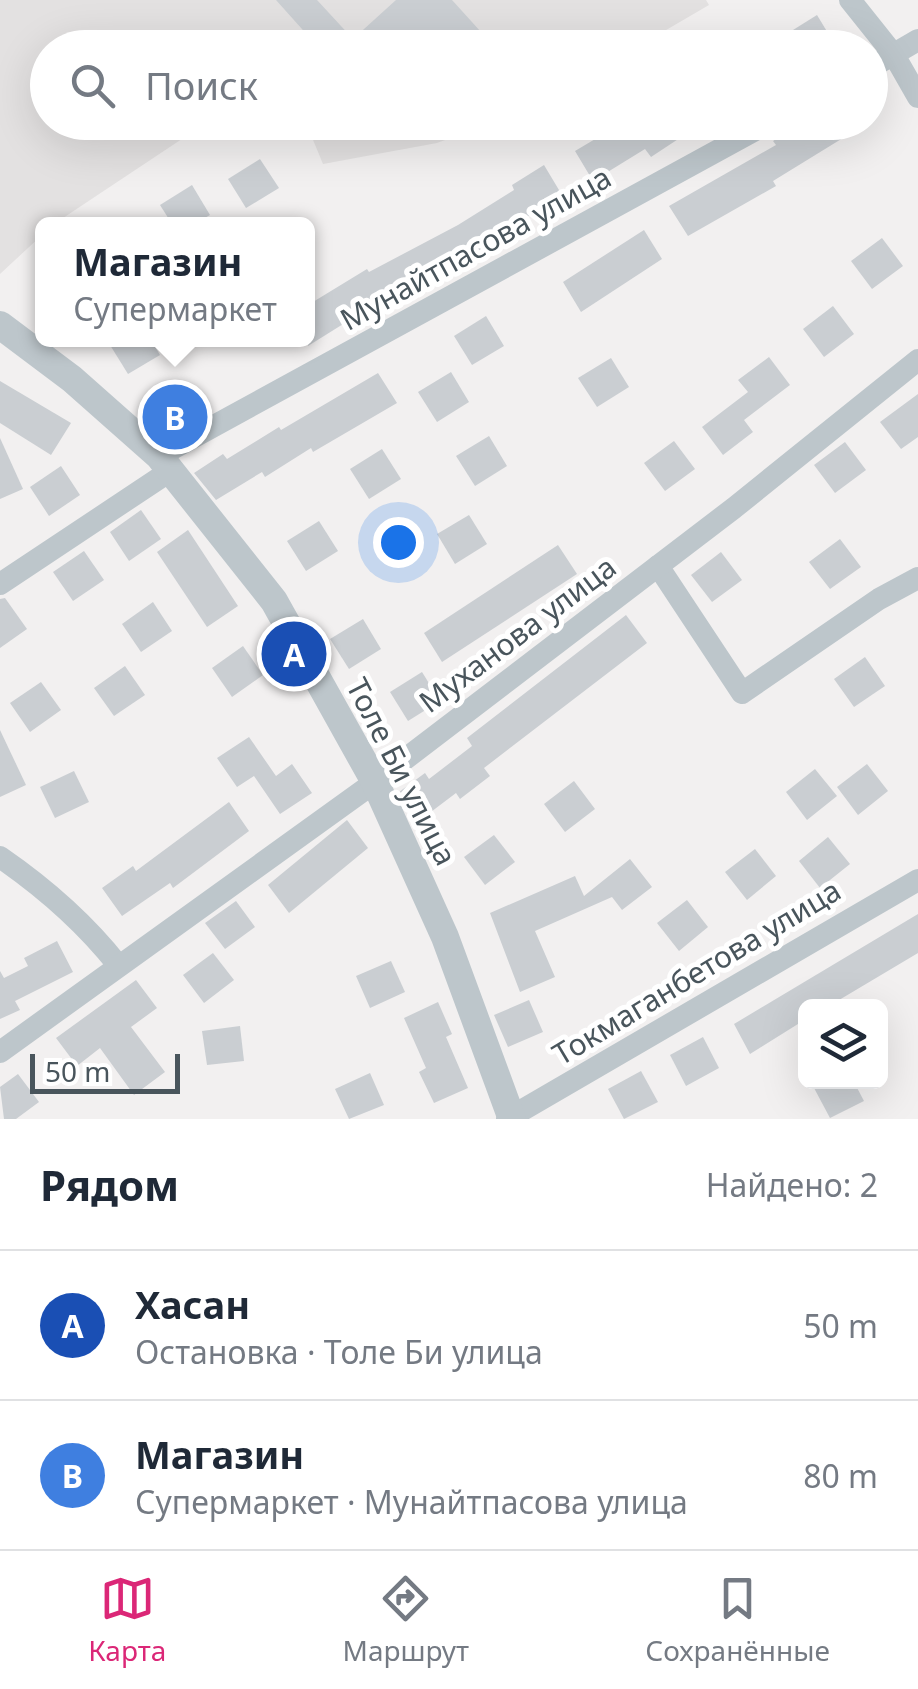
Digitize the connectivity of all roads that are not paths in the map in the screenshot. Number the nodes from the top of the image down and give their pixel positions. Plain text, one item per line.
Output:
1 (850, 0) edge
2 (874, 30) edge
3 (918, 40) edge
4 (888, 48) edge
5 (894, 55) junction
6 (888, 58) edge
7 (918, 98) edge
8 (738, 140) edge
9 (0, 325) edge
10 (918, 360) edge
11 (164, 463) junction
12 (658, 566) junction
13 (918, 578) edge
14 (0, 584) edge
15 (376, 782) junction
16 (0, 857) edge
17 (918, 880) edge
18 (118, 965) junction
19 (0, 1052) edge
20 (510, 1118) edge

1 - 2 street
3 - 5 street
4 - 5 street
5 - 6 street
5 - 7 street
8 - 11 street, Мунайтпасова улица
9 - 11 street, Толе Би улица
10 - 12 street, Муханова улица
11 - 14 street, Мунайтпасова улица
11 - 15 street, Толе Би улица
12 - 13 street
12 - 15 street, Муханова улица
15 - 18 street, Муханова улица
15 - 20 street, Толе Би улица
16 - 18 street
17 - 20 street, Токмаганбетова улица
18 - 19 street, Муханова улица

